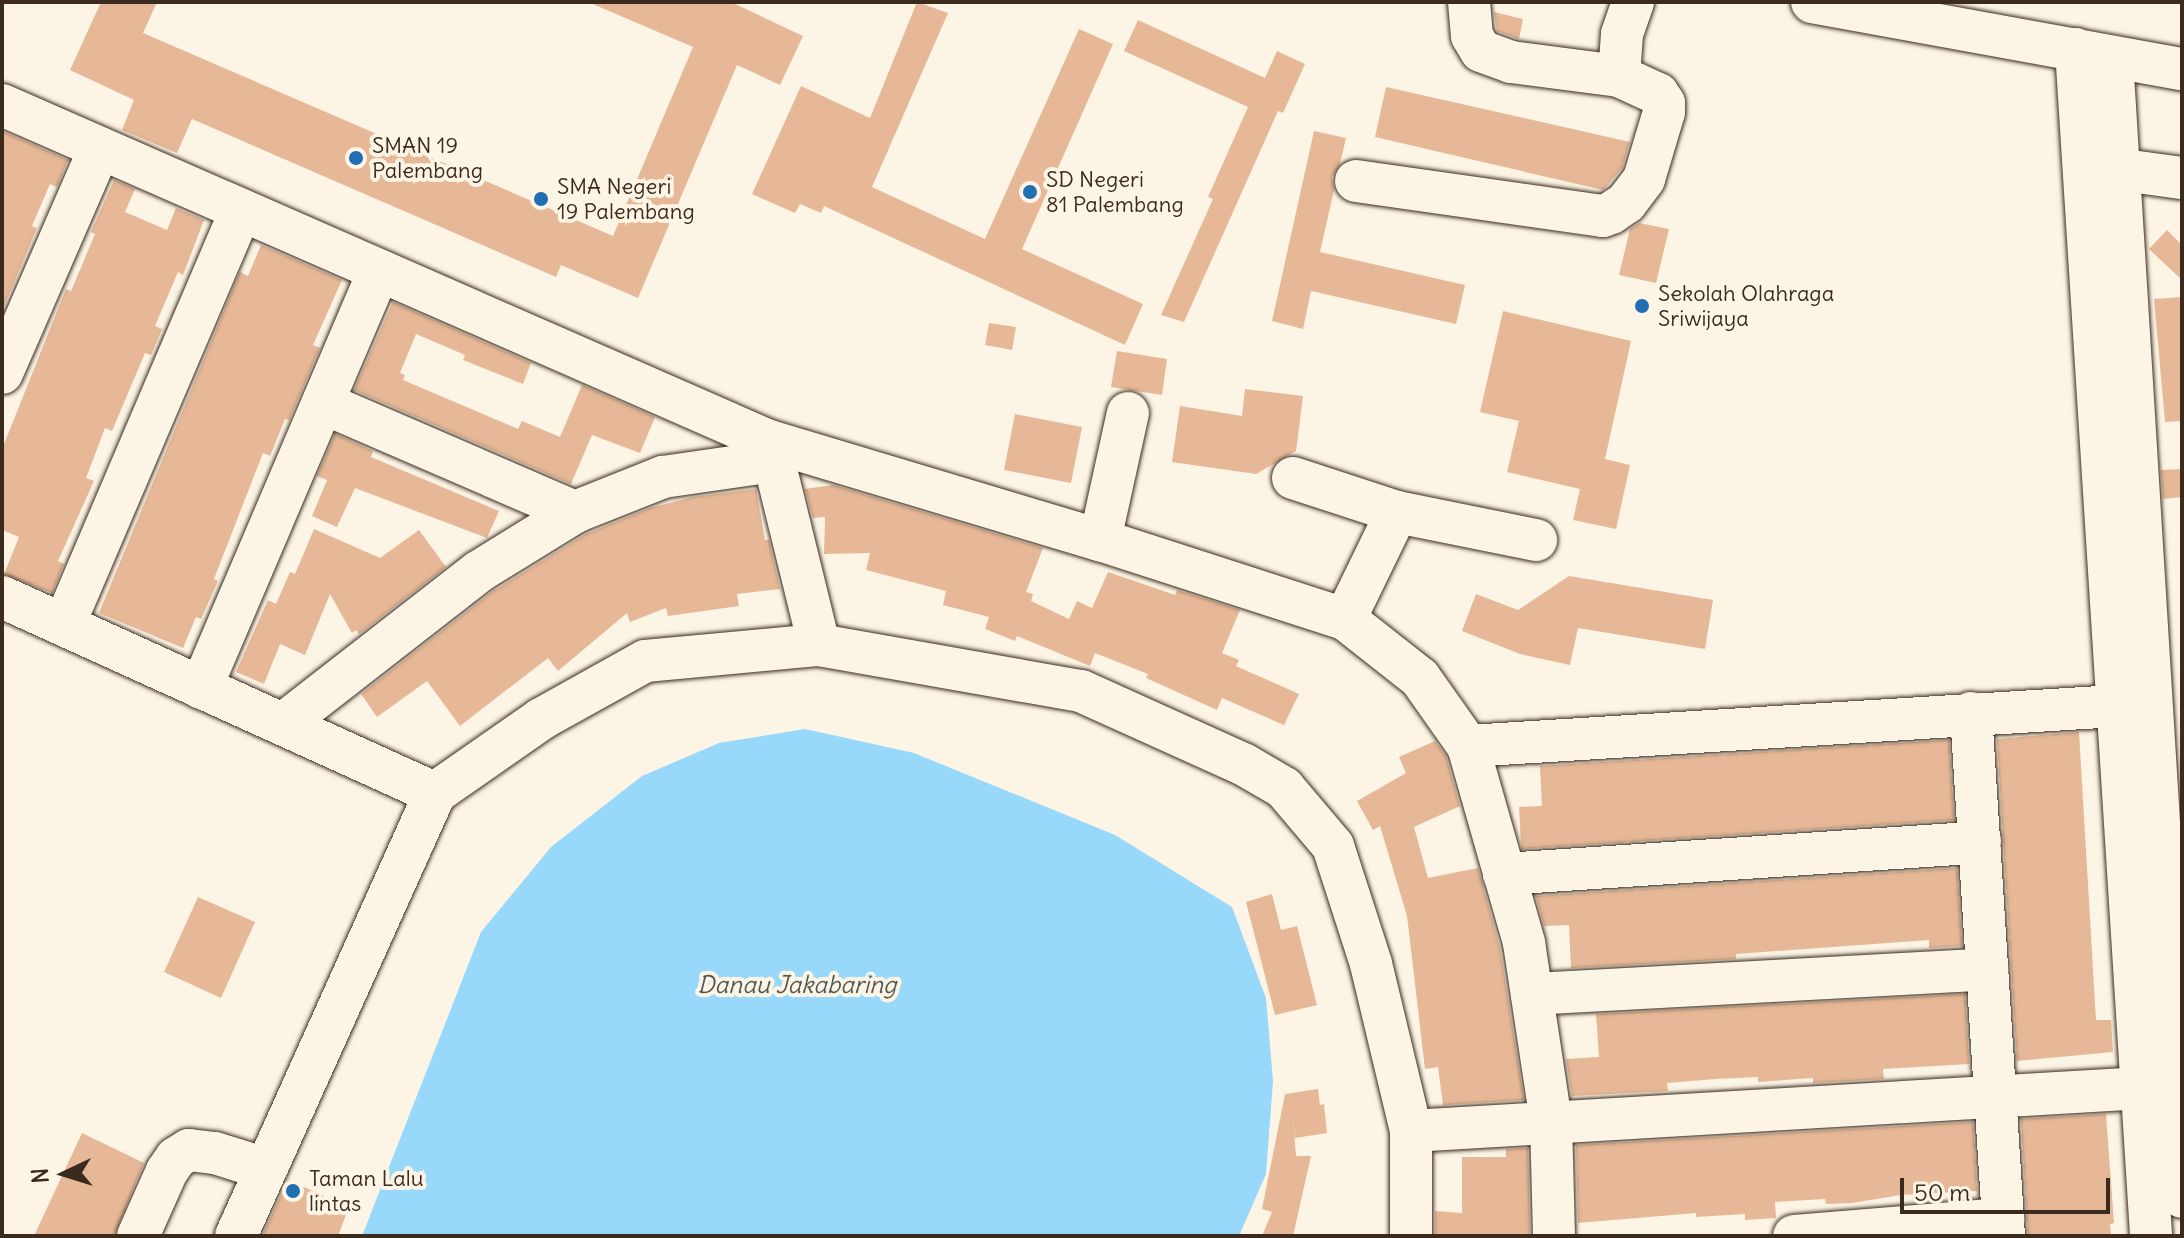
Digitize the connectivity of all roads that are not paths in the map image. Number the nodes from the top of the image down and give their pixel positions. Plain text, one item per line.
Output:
1 (1469, 2) edge
2 (1633, 2) edge
3 (1812, 2) edge
4 (1963, 14) edge
5 (2094, 53) junction
6 (2182, 69) edge
7 (1619, 76) junction
8 (2, 105) edge
9 (100, 148) junction
10 (2116, 169) junction
11 (2182, 178) edge
12 (1356, 181) dead end
13 (241, 210) junction
14 (379, 270) junction
15 (2, 373) edge
16 (323, 403) junction
17 (1128, 413) dead end
18 (771, 451) junction
19 (1293, 478) dead end
20 (575, 512) junction
21 (1397, 512) junction
22 (1100, 540) junction
23 (1536, 540) dead end
24 (2, 597) edge
25 (1345, 619) junction
26 (64, 625) junction
27 (819, 645) junction
28 (201, 688) junction
29 (2149, 702) edge
30 (1971, 713) junction
31 (283, 724) junction
32 (1468, 746) junction
33 (435, 793) junction
34 (1980, 842) junction
35 (1504, 874) junction
36 (1987, 969) junction
37 (1532, 994) junction
38 (2167, 1083) edge
39 (1994, 1094) junction
40 (1551, 1121) junction
41 (1411, 1131) junction
42 (266, 1169) junction
43 (2182, 1197) edge
44 (2003, 1228) edge
45 (138, 1236) edge
46 (236, 1236) edge
47 (1411, 1236) edge
48 (1554, 1236) edge
49 (1794, 1236) edge
50 (2151, 1236) edge

1 - 7 street
2 - 7 street
3 - 4 street
4 - 5 street
5 - 6 street
5 - 10 street
5 - 29 street
7 - 12 street
8 - 9 street
9 - 13 street
9 - 15 street
10 - 11 street
10 - 29 street
13 - 14 street
13 - 26 street
14 - 16 street
14 - 18 street
16 - 20 street
16 - 28 street
17 - 22 street
18 - 20 street
18 - 22 street
18 - 27 street
19 - 21 street
20 - 31 street
21 - 23 street
21 - 25 street
22 - 25 street
24 - 26 street
25 - 32 street
26 - 28 street
27 - 33 street
27 - 41 street
28 - 31 street
29 - 30 street
29 - 38 street
30 - 32 street
30 - 34 street
31 - 33 street
32 - 35 street
33 - 42 street
34 - 35 street
34 - 36 street
35 - 37 street
36 - 37 street
36 - 39 street
37 - 40 street
38 - 39 street
38 - 43 street
38 - 50 street
39 - 40 street
39 - 44 street
40 - 41 street
40 - 48 street
41 - 47 street
42 - 45 street
42 - 46 street
44 - 49 street

